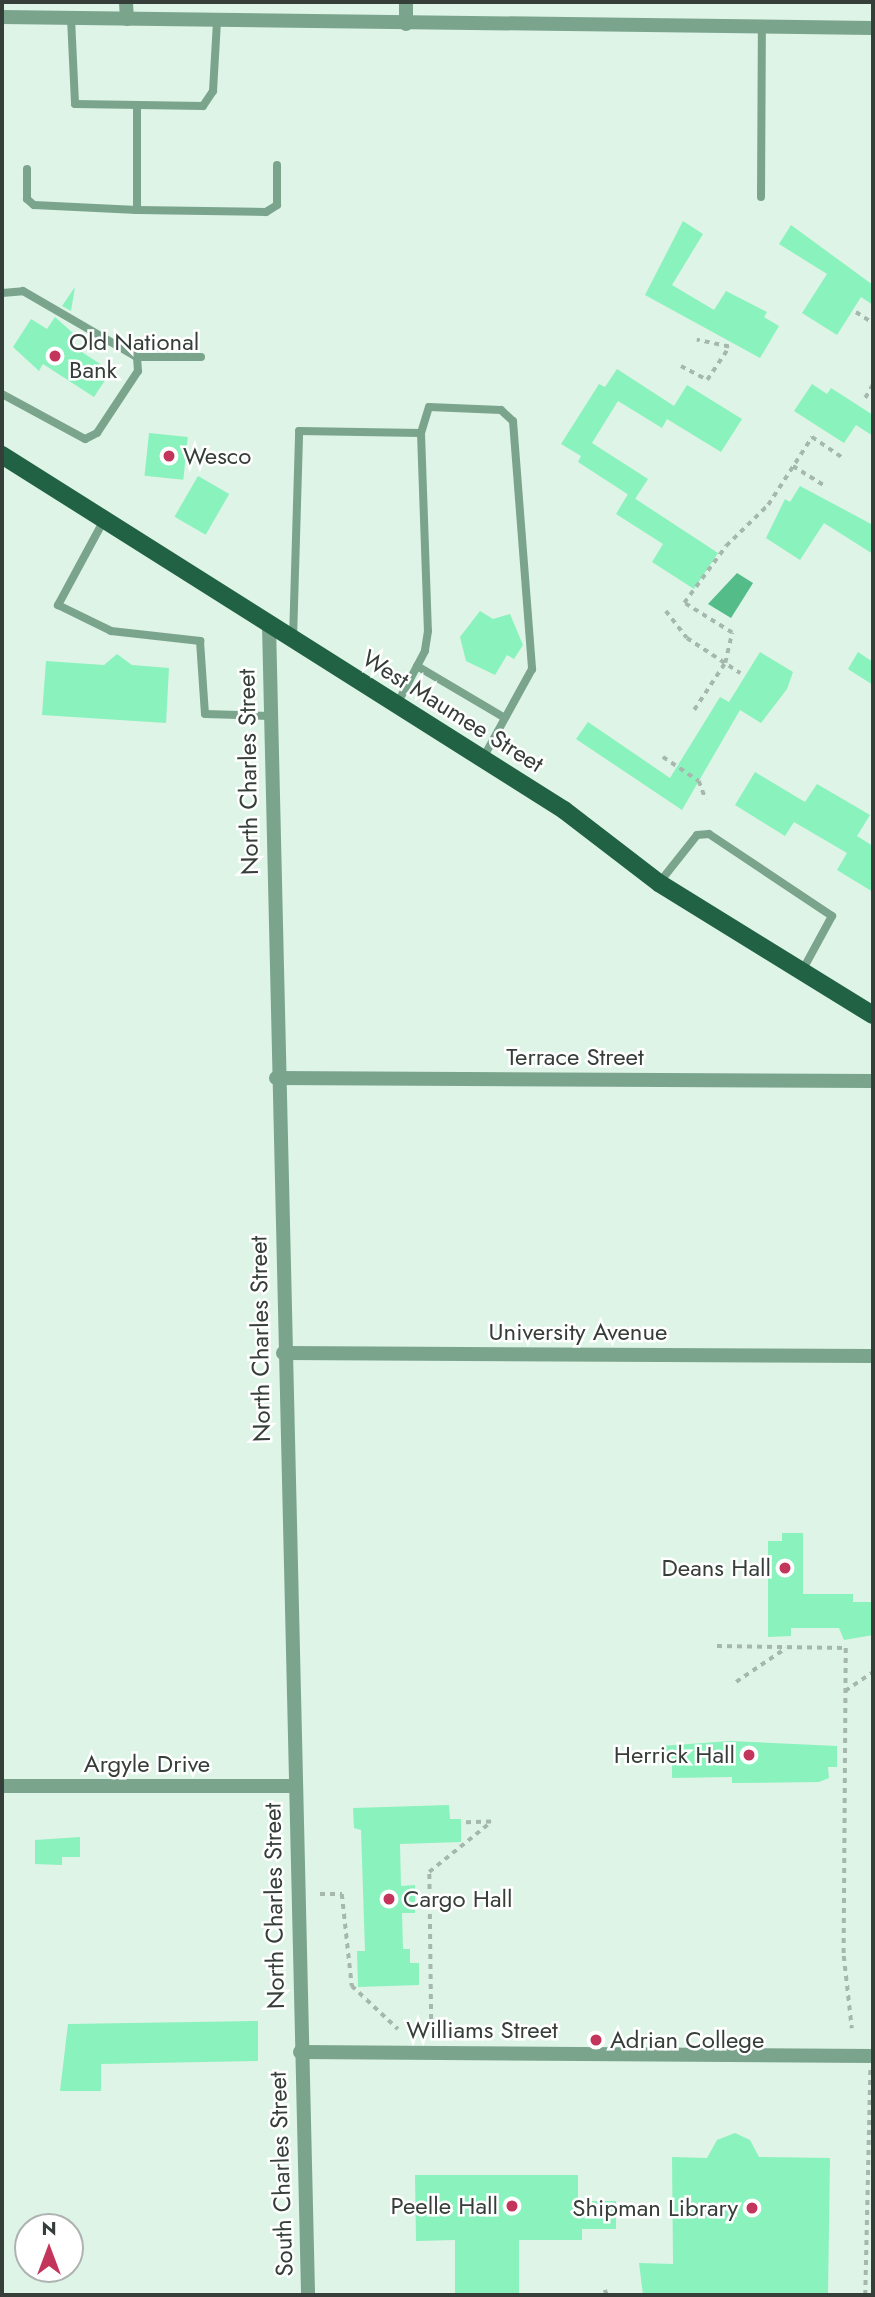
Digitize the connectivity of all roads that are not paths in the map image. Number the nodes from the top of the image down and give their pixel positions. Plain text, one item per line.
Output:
1 (126, 2) edge
2 (406, 2) edge
3 (2, 17) edge
4 (71, 18) junction
5 (127, 19) junction
6 (216, 21) junction
7 (406, 23) junction
8 (762, 27) junction
9 (873, 28) edge
10 (137, 105) junction
11 (277, 165) dead end
12 (27, 169) dead end
13 (761, 197) dead end
14 (137, 210) junction
15 (2, 293) edge
16 (137, 357) junction
17 (201, 357) dead end
18 (2, 394) edge
19 (421, 433) junction
20 (2, 455) edge
21 (104, 520) junction
22 (269, 625) junction
23 (293, 639) junction
24 (417, 666) junction
25 (396, 704) junction
26 (269, 716) junction
27 (505, 718) junction
28 (482, 759) junction
29 (659, 883) junction
30 (802, 971) junction
31 (873, 1015) edge
32 (276, 1078) junction
33 (873, 1081) edge
34 (283, 1353) junction
35 (873, 1356) edge
36 (2, 1786) edge
37 (293, 1786) junction
38 (300, 2052) junction
39 (871, 2063) edge
40 (308, 2295) edge

1 - 5 street
2 - 7 street
3 - 4 street
4 - 5 street
4 - 10 lane
5 - 6 street
6 - 7 street
6 - 10 lane
7 - 8 street
8 - 9 street
8 - 13 lane
10 - 14 lane
11 - 14 lane
12 - 14 lane
15 - 16 lane
16 - 17 lane
16 - 18 lane
19 - 23 lane
19 - 24 lane
19 - 27 lane
20 - 21 main road, West Maumee Street
21 - 22 main road, West Maumee Street
21 - 26 lane
22 - 23 main road, West Maumee Street
22 - 26 street, North Charles Street
23 - 25 main road, West Maumee Street
24 - 25 lane
24 - 27 lane
25 - 28 main road, West Maumee Street
26 - 32 street, North Charles Street
27 - 28 lane
28 - 29 main road, West Maumee Street
29 - 30 main road, West Maumee Street
29 - 30 lane
30 - 31 main road, West Maumee Street
32 - 33 street, Terrace Street
32 - 34 street, North Charles Street
34 - 35 street, University Avenue
34 - 37 street, North Charles Street
36 - 37 street, Argyle Drive
37 - 38 street, North Charles Street
38 - 39 street, Williams Street
38 - 40 street, South Charles Street

